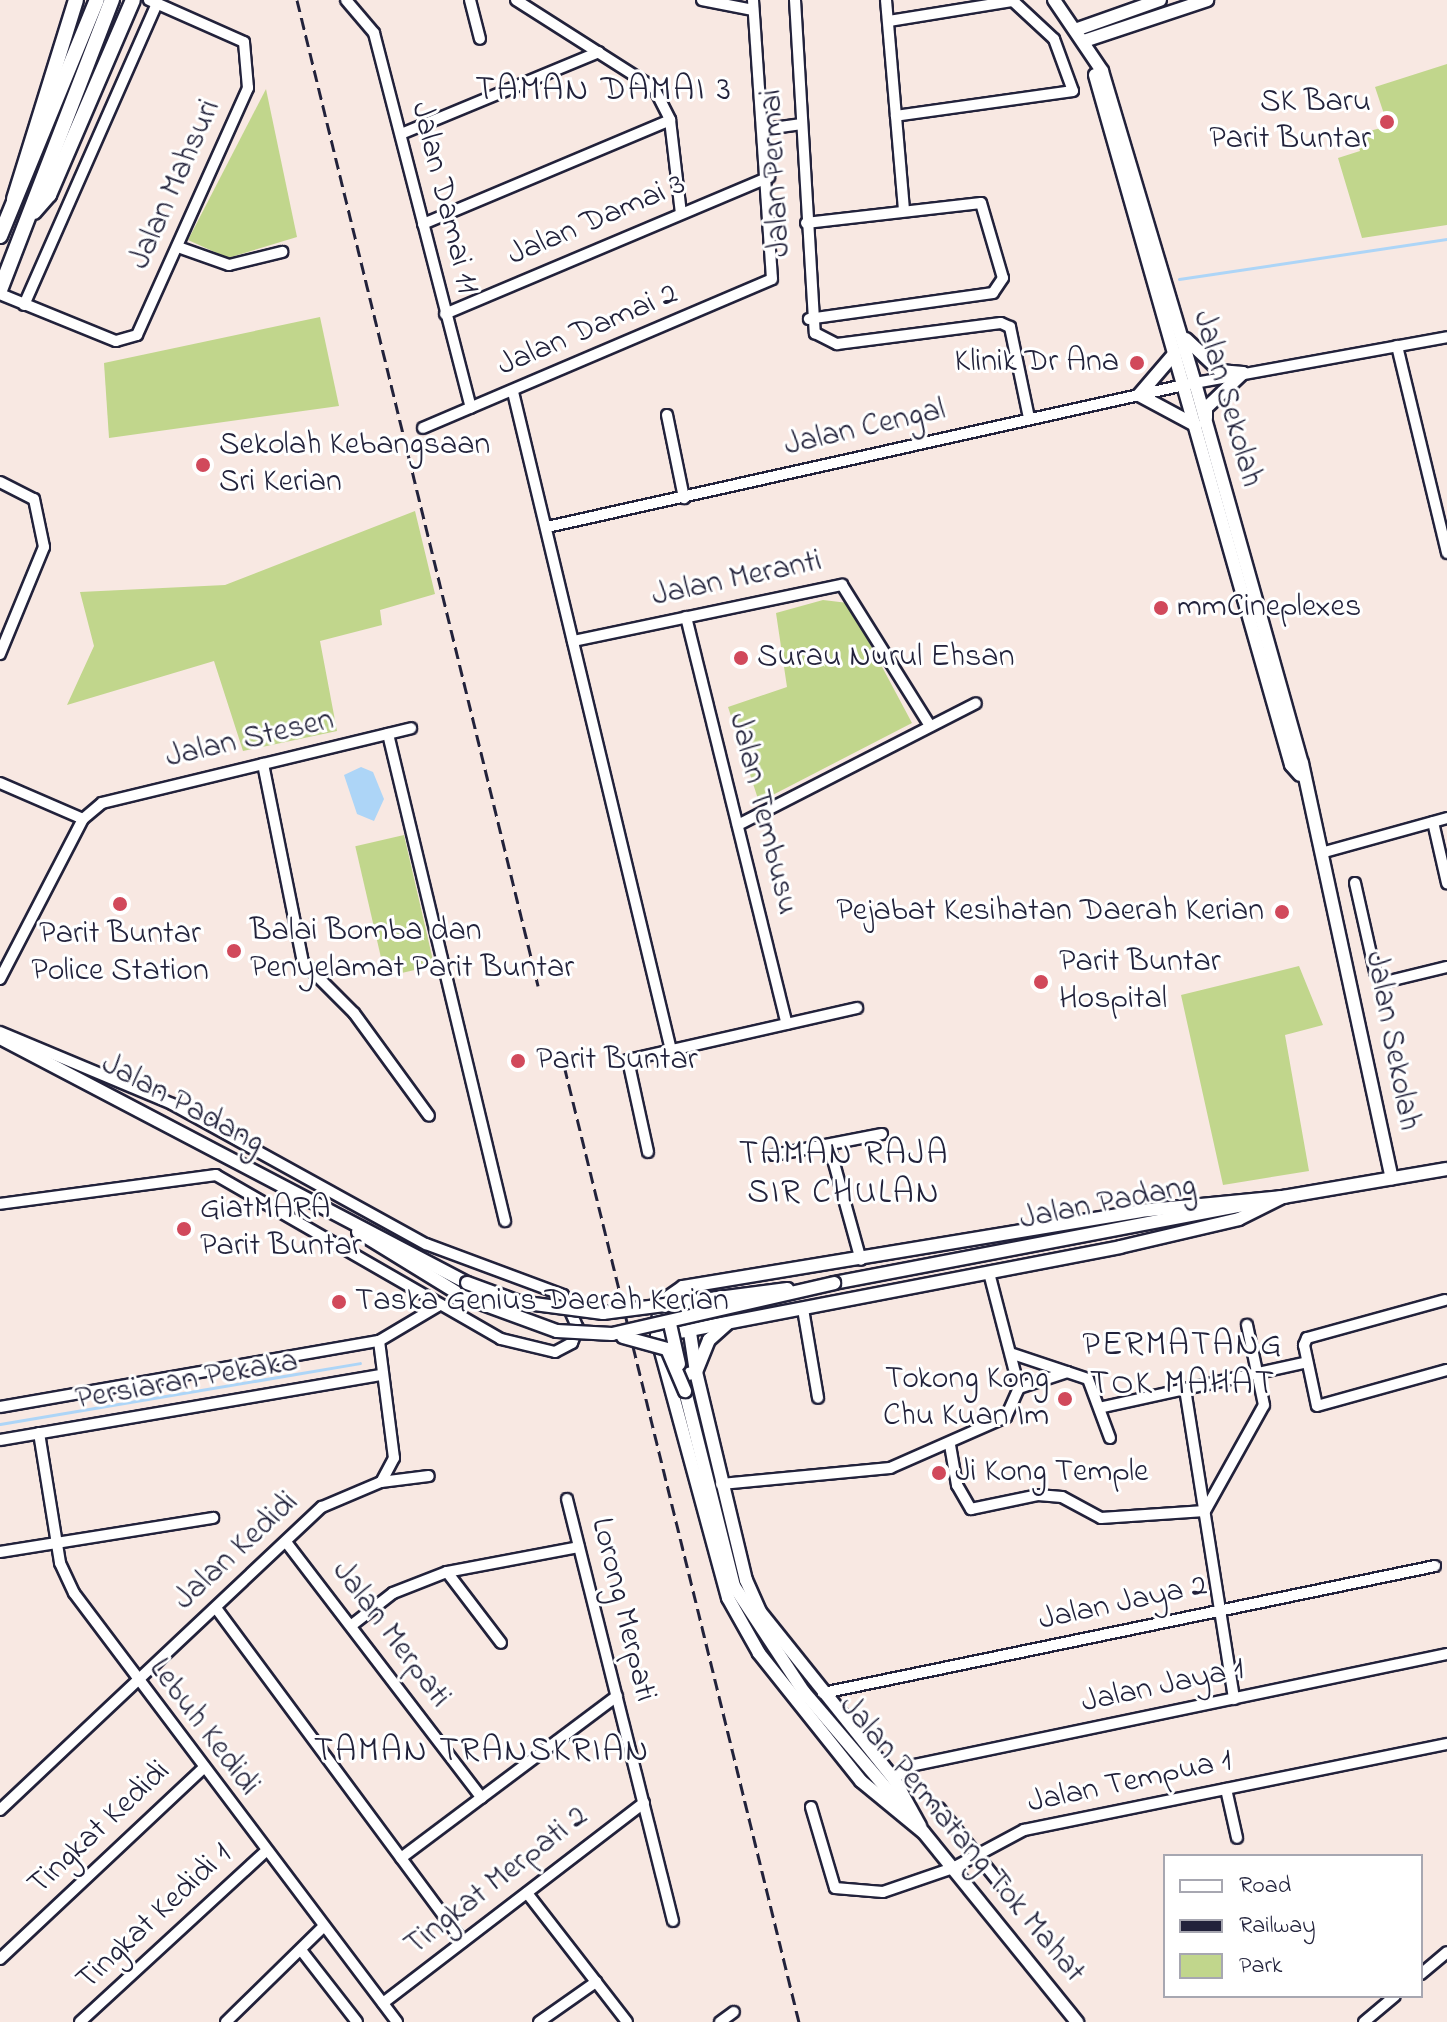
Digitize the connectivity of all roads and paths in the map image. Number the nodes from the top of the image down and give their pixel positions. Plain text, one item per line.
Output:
1 (76, 0) edge
2 (97, 0) edge
3 (112, 0) edge
4 (133, 0) edge
5 (470, 0) edge
6 (516, 0) edge
7 (702, 0) edge
8 (795, 0) edge
9 (886, 0) edge
10 (1054, 0) edge
11 (1160, 0) edge
12 (1207, 0) edge
13 (1013, 1) edge
14 (153, 2) edge
15 (753, 5) edge
16 (348, 6) edge
17 (889, 21) junction
18 (1112, 29) junction
19 (1081, 35) junction
20 (480, 39) dead end
21 (599, 52) junction
22 (1102, 71) junction
23 (76, 73) junction
24 (896, 116) junction
25 (670, 120) junction
26 (802, 124) junction
27 (766, 129) junction
28 (401, 134) junction
29 (71, 147) junction
30 (88, 155) junction
31 (769, 177) junction
32 (14, 204) junction
33 (904, 210) junction
34 (34, 212) junction
35 (681, 213) junction
36 (806, 223) junction
37 (423, 224) junction
38 (0, 236) edge
39 (178, 247) junction
40 (282, 252) dead end
41 (0, 292) edge
42 (24, 305) junction
43 (445, 314) junction
44 (809, 319) junction
45 (1178, 326) junction
46 (1447, 337) edge
47 (1397, 346) junction
48 (1175, 353) junction
49 (1243, 373) junction
50 (1190, 384) junction
51 (513, 392) junction
52 (1139, 395) junction
53 (471, 408) junction
54 (667, 415) dead end
55 (1029, 418) junction
56 (1200, 422) junction
57 (423, 428) dead end
58 (0, 482) edge
59 (684, 498) junction
60 (547, 527) junction
61 (1447, 553) edge
62 (686, 617) junction
63 (573, 641) junction
64 (0, 654) edge
65 (976, 703) dead end
66 (930, 726) junction
67 (411, 728) dead end
68 (388, 734) junction
69 (263, 764) junction
70 (0, 783) edge
71 (1447, 818) edge
72 (83, 819) junction
73 (1433, 822) junction
74 (738, 825) junction
75 (1321, 853) junction
76 (1355, 883) dead end
77 (1447, 883) edge
78 (1447, 967) edge
79 (0, 979) edge
80 (857, 1008) dead end
81 (787, 1024) junction
82 (0, 1035) edge
83 (671, 1050) junction
84 (429, 1116) dead end
85 (882, 1134) dead end
86 (829, 1145) junction
87 (648, 1152) dead end
88 (774, 1155) dead end
89 (1447, 1169) edge
90 (1392, 1178) junction
91 (498, 1190) junction
92 (1284, 1197) junction
93 (508, 1203) dead end
94 (0, 1204) edge
95 (339, 1219) junction
96 (505, 1221) dead end
97 (861, 1260) junction
98 (989, 1273) junction
99 (834, 1283) junction
100 (683, 1287) junction
101 (1445, 1300) edge
102 (438, 1306) junction
103 (668, 1307) junction
104 (803, 1309) junction
105 (670, 1324) junction
106 (727, 1324) junction
107 (1247, 1325) dead end
108 (688, 1330) junction
109 (612, 1334) junction
110 (657, 1336) junction
111 (379, 1341) junction
112 (1013, 1354) junction
113 (1307, 1362) junction
114 (1447, 1370) edge
115 (696, 1372) junction
116 (1067, 1372) junction
117 (1258, 1373) junction
118 (382, 1375) junction
119 (668, 1379) junction
120 (1019, 1388) junction
121 (1185, 1389) junction
122 (685, 1391) junction
123 (818, 1398) dead end
124 (0, 1407) edge
125 (1103, 1407) junction
126 (39, 1433) junction
127 (1110, 1438) dead end
128 (0, 1440) edge
129 (950, 1445) junction
130 (429, 1476) dead end
131 (381, 1482) junction
132 (721, 1484) junction
133 (567, 1499) dead end
134 (1205, 1511) junction
135 (213, 1518) dead end
136 (286, 1542) junction
137 (56, 1543) junction
138 (579, 1547) junction
139 (0, 1552) edge
140 (1435, 1566) dead end
141 (447, 1572) junction
142 (216, 1608) junction
143 (1220, 1610) junction
144 (352, 1625) junction
145 (501, 1643) dead end
146 (1447, 1654) edge
147 (135, 1684) junction
148 (823, 1693) junction
149 (617, 1696) junction
150 (1234, 1699) junction
151 (1447, 1744) edge
152 (201, 1770) junction
153 (894, 1779) junction
154 (1226, 1789) junction
155 (482, 1798) junction
156 (644, 1803) junction
157 (811, 1807) dead end
158 (939, 1808) dead end
159 (0, 1810) edge
160 (923, 1832) junction
161 (1237, 1838) dead end
162 (265, 1852) junction
163 (977, 1855) junction
164 (401, 1858) junction
165 (953, 1868) junction
166 (1001, 1885) dead end
167 (527, 1893) junction
168 (673, 1921) dead end
169 (323, 1927) junction
170 (463, 1942) junction
171 (301, 1950) junction
172 (1447, 1952) edge
173 (0, 1959) edge
174 (1423, 1972) edge
175 (596, 1982) junction
176 (1393, 1998) edge
177 (383, 2003) junction
178 (734, 2012) dead end
179 (232, 2020) edge
180 (80, 2022) edge
181 (357, 2022) edge
182 (397, 2022) edge
183 (539, 2022) edge
184 (627, 2022) edge
185 (720, 2022) edge
186 (1077, 2022) edge
187 (1364, 2022) edge

1 - 32 main road
2 - 23 main road
3 - 23 main road
4 - 29 main road
5 - 20 street
6 - 21 street
7 - 15 street
8 - 26 street, Jalan Permai
9 - 17 street
10 - 19 street, Jalan Sekolah
11 - 19 street
12 - 18 street
13 - 17 street
13 - 24 street
14 - 30 street
14 - 39 street, Jalan Mahsuri
15 - 27 street
16 - 28 street, Jalan Damai 11
17 - 24 street
18 - 19 street
18 - 22 street
19 - 22 street, Jalan Sekolah
19 - 48 street, Jalan Sekolah
21 - 25 street
21 - 28 street
22 - 45 street, Jalan Sekolah
23 - 32 main road
23 - 34 main road
24 - 33 street
25 - 35 street
25 - 37 street
26 - 27 street
26 - 36 street, Jalan Permai
27 - 31 street
28 - 37 street, Jalan Damai 11
29 - 30 street
29 - 34 main road
30 - 42 street
31 - 35 street, Jalan Damai 3
31 - 51 street, Jalan Damai 2
32 - 38 main road
33 - 36 street
33 - 44 street
34 - 41 main road
35 - 43 street, Jalan Damai 3
36 - 44 street, Jalan Permai
37 - 43 street, Jalan Damai 11
39 - 40 street
39 - 42 street, Jalan Mahsuri
41 - 42 street
43 - 53 street, Jalan Damai 11
44 - 55 street, Jalan Permai
45 - 49 street
45 - 50 street, Jalan Sekolah
46 - 47 street, Jalan Cengal
47 - 49 street, Jalan Cengal
47 - 61 street
48 - 50 street, Jalan Sekolah
48 - 52 street
49 - 50 street, Jalan Cengal
49 - 56 street
50 - 52 street, Jalan Cengal
50 - 56 street, Jalan Sekolah
51 - 53 street, Jalan Damai 2
51 - 60 street
52 - 55 street, Jalan Cengal
52 - 56 street
53 - 57 street, Jalan Damai 2
54 - 59 street
55 - 59 street, Jalan Cengal
56 - 75 street, Jalan Sekolah
58 - 64 street
59 - 60 street, Jalan Cengal
60 - 63 street
62 - 63 street, Jalan Meranti
62 - 66 street, Jalan Meranti
62 - 74 street, Jalan Tembusu
63 - 83 street
65 - 66 street
66 - 74 street
67 - 68 street, Jalan Stesen
68 - 69 street, Jalan Stesen
68 - 91 street
69 - 72 street, Jalan Stesen
69 - 84 street
70 - 72 street
71 - 73 street
72 - 79 street
73 - 75 street
73 - 77 street
74 - 81 street, Jalan Tembusu
75 - 90 street, Jalan Sekolah
76 - 78 street
80 - 81 street
81 - 83 street
82 - 95 street, Jalan Padang
82 - 102 street
83 - 87 street
85 - 86 street
86 - 88 street
86 - 97 street
89 - 90 street, Jalan Padang
90 - 92 street, Jalan Padang
91 - 93 street
91 - 96 street
92 - 97 street
92 - 98 street
92 - 99 street, Jalan Padang
94 - 102 street
95 - 103 street, Jalan Padang, bridge
95 - 109 street, Jalan Padang, bridge
97 - 100 street
98 - 104 street
98 - 112 street
99 - 103 street, Jalan Padang, bridge
99 - 105 street, Jalan Padang, bridge
100 - 108 street
100 - 110 street
101 - 113 street
102 - 111 street
103 - 105 street, bridge
104 - 106 street
104 - 123 street
105 - 109 street, Jalan Padang, bridge
105 - 122 street, bridge
106 - 108 street
106 - 115 street
107 - 117 street
108 - 110 street
108 - 115 street
109 - 122 street, bridge
110 - 119 street
111 - 118 street
111 - 124 street
112 - 116 street
112 - 120 street
113 - 114 street
113 - 117 street
115 - 119 street
115 - 132 street
116 - 120 street
116 - 125 street
117 - 121 street
117 - 134 street
118 - 126 street, Persiaran Pekaka
118 - 131 street
119 - 160 street
120 - 129 street
121 - 125 street
121 - 134 street
122 - 160 street, Jalan Permatang Tok Mahat
125 - 127 street
126 - 128 street, Persiaran Pekaka
126 - 137 street, Lebuh Kedidi
129 - 132 street
129 - 134 street
130 - 131 street, Jalan Kedidi
131 - 136 street, Jalan Kedidi
132 - 148 street
133 - 138 street, Lorong Merpati
134 - 143 street
135 - 137 street
136 - 142 street, Jalan Kedidi
136 - 144 street, Jalan Merpati
137 - 139 street
137 - 147 street, Lebuh Kedidi
138 - 141 street
138 - 149 street, Lorong Merpati
140 - 143 street, Jalan Jaya 2
141 - 144 street
141 - 145 street
142 - 147 street, Jalan Kedidi
142 - 164 street
143 - 148 street, Jalan Jaya 2
143 - 150 street
144 - 155 street, Jalan Merpati
146 - 150 street, Jalan Jaya 1
147 - 152 street, Lebuh Kedidi
147 - 159 street, Jalan Kedidi
148 - 153 street
149 - 155 street
149 - 156 street, Lorong Merpati
150 - 153 street, Jalan Jaya 1
151 - 154 street, Jalan Tempua 1
152 - 162 street, Lebuh Kedidi
152 - 173 street, Tingkat Kedidi
153 - 160 street
154 - 161 street
154 - 163 street, Jalan Tempua 1
155 - 164 street
156 - 167 street, Tingkat Merpati 2
156 - 168 street, Lorong Merpati
157 - 165 street, Jalan Tempua 1
158 - 163 street
160 - 165 street, Jalan Permatang Tok Mahat
162 - 169 street, Lebuh Kedidi
162 - 180 street, Tingkat Kedidi 1
163 - 165 street, Jalan Tempua 1
163 - 166 street
164 - 170 street
165 - 186 street, Jalan Permatang Tok Mahat
167 - 170 street, Tingkat Merpati 2
167 - 175 street
169 - 171 street
169 - 177 street, Lebuh Kedidi
170 - 177 street, Tingkat Merpati 2
171 - 179 street
171 - 181 street
172 - 174 street
175 - 183 street
175 - 184 street
176 - 187 street
177 - 182 street, Lebuh Kedidi
178 - 185 street

